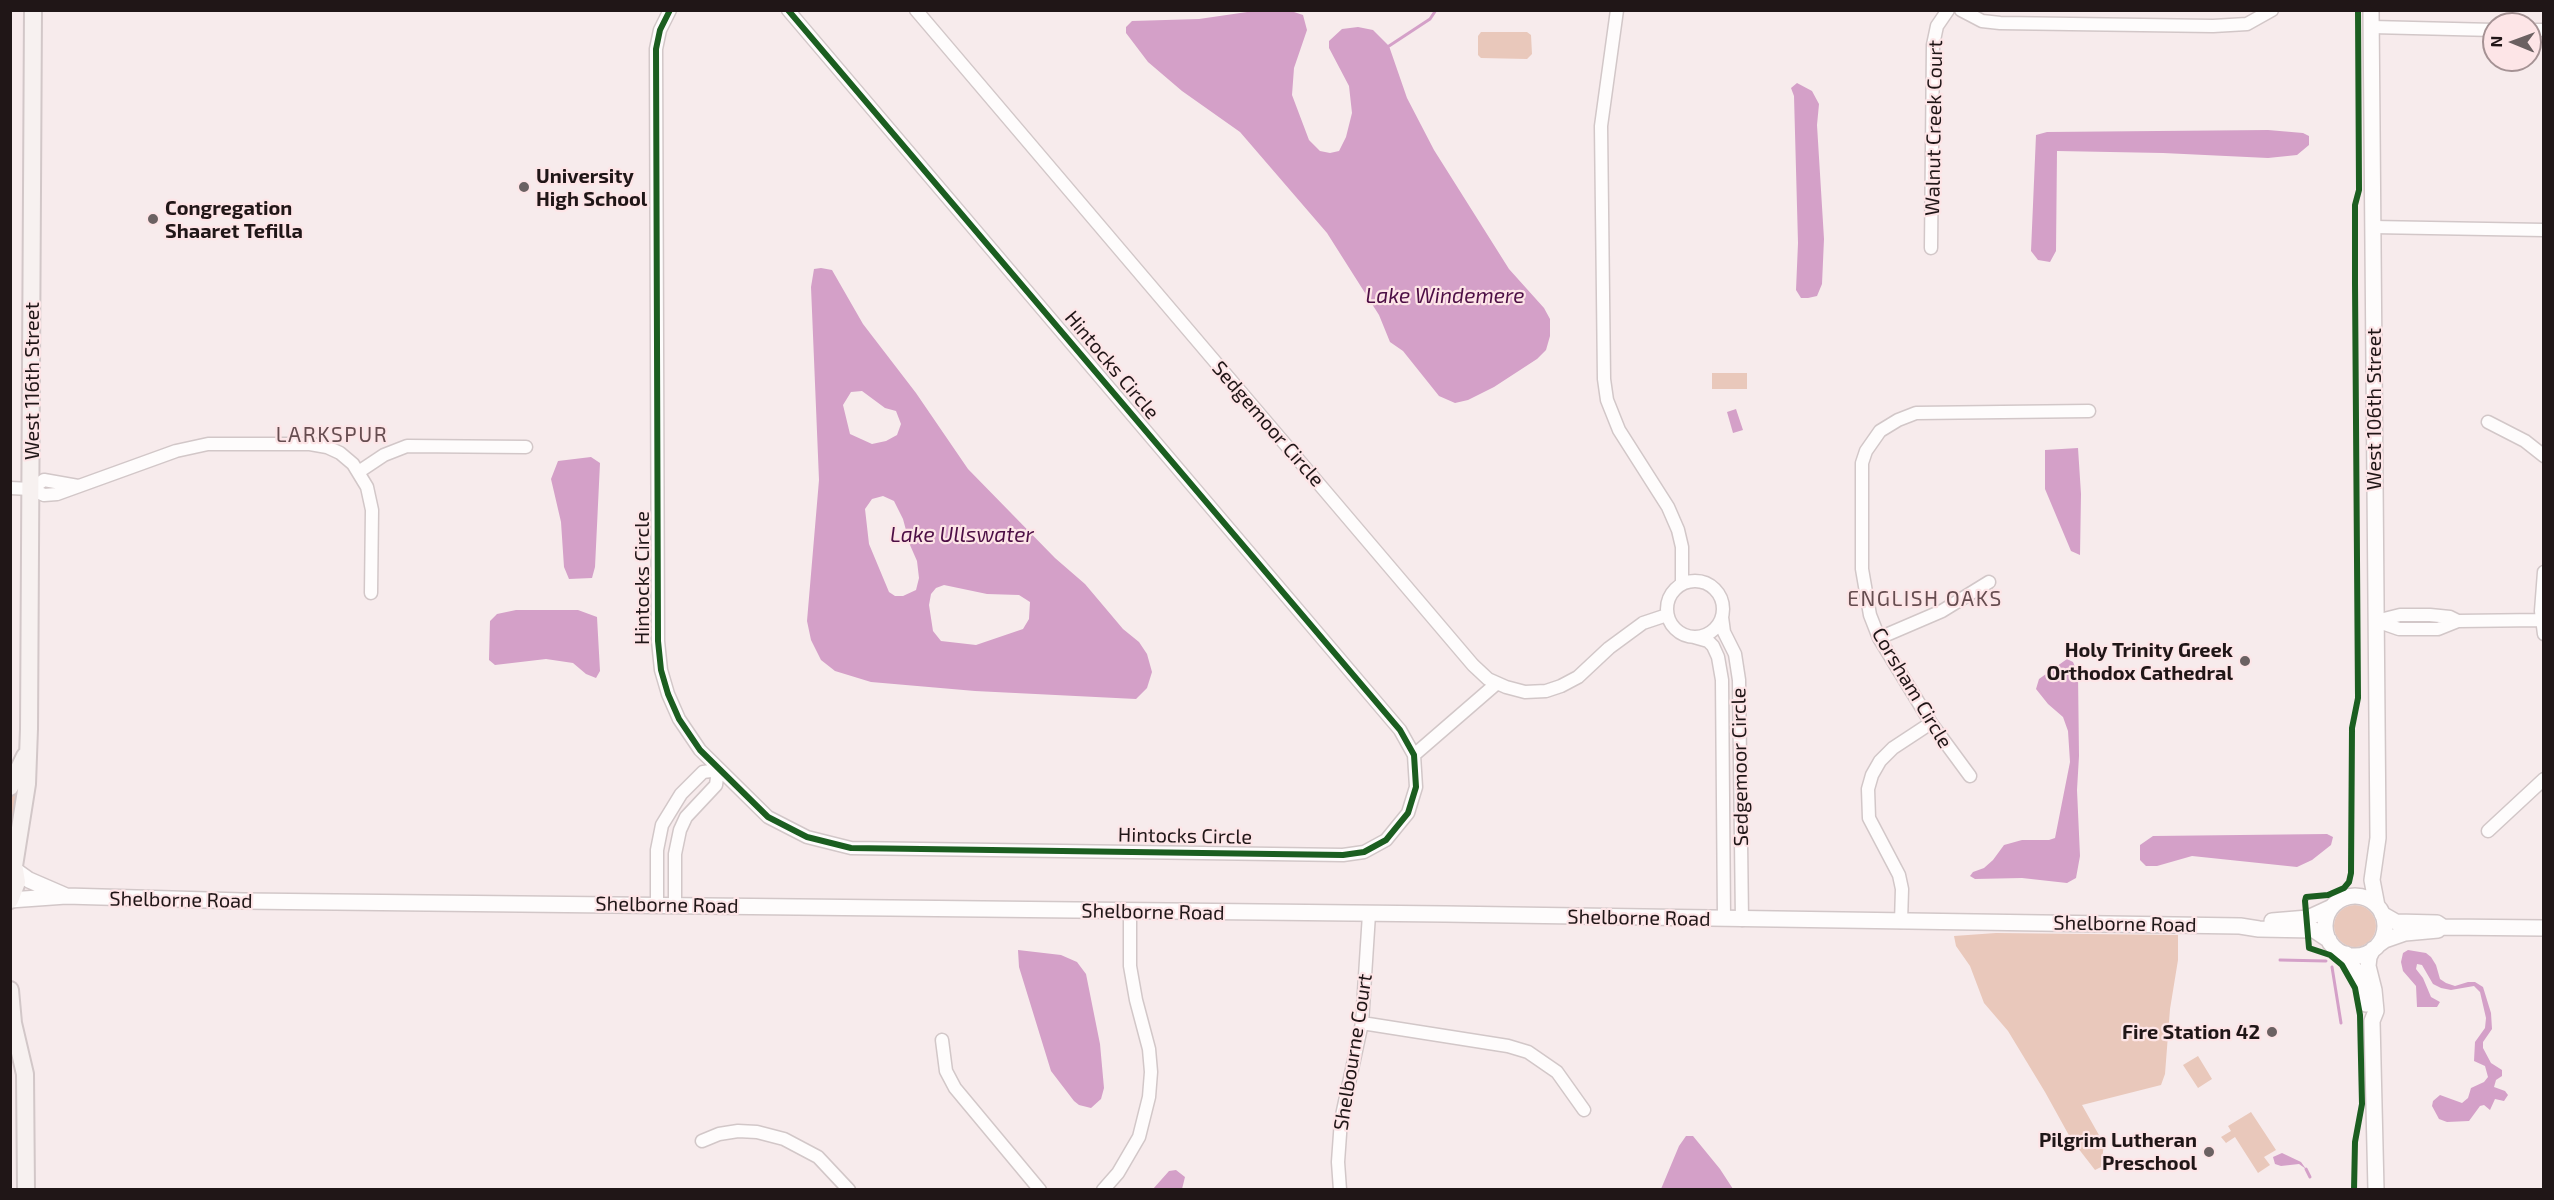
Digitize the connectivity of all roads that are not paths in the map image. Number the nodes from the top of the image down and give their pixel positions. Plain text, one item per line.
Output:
1 (33, 10) edge
2 (670, 10) edge
3 (788, 10) edge
4 (916, 10) edge
5 (1617, 10) edge
6 (1948, 10) edge
7 (1961, 10) edge
8 (2272, 10) edge
9 (2372, 10) edge
10 (2372, 27) junction
11 (2482, 30) edge
12 (2373, 227) junction
13 (2544, 230) edge
14 (1931, 248) dead end
15 (2089, 411) dead end
16 (2488, 422) dead end
17 (526, 447) dead end
18 (2544, 456) edge
19 (360, 471) junction
20 (10, 488) edge
21 (32, 489) junction
22 (2544, 572) edge
23 (1989, 582) dead end
24 (1682, 583) junction
25 (371, 592) dead end
26 (1667, 615) junction
27 (1722, 617) junction
28 (2541, 620) junction
29 (2376, 621) junction
30 (2544, 634) edge
31 (1694, 637) junction
32 (1879, 638) junction
33 (1496, 684) junction
34 (1931, 723) junction
35 (26, 752) junction
36 (1414, 755) junction
37 (718, 770) junction
38 (1970, 776) dead end
39 (2544, 779) edge
40 (10, 787) edge
41 (2376, 808) junction
42 (2488, 831) dead end
43 (13, 865) edge
44 (66, 896) junction
45 (2348, 897) junction
46 (10, 900) edge
47 (657, 905) junction
48 (675, 905) junction
49 (2332, 907) junction
50 (2380, 910) junction
51 (1130, 911) junction
52 (1369, 914) junction
53 (1724, 920) junction
54 (1742, 920) junction
55 (1901, 922) junction
56 (2240, 926) junction
57 (2443, 927) junction
58 (2544, 928) edge
59 (2329, 940) junction
60 (2376, 947) junction
61 (2346, 954) junction
62 (10, 990) edge
63 (12, 1021) edge
64 (2372, 1021) junction
65 (1362, 1023) junction
66 (942, 1040) dead end
67 (1584, 1110) dead end
68 (702, 1141) dead end
69 (26, 1190) edge
70 (849, 1190) edge
71 (1040, 1190) edge
72 (1103, 1190) edge
73 (1340, 1190) edge
74 (2376, 1190) edge

1 - 21 main road, West 116th Street
2 - 37 street, Hintocks Circle
3 - 36 street, Hintocks Circle
4 - 33 street, Sedgemoor Circle
5 - 24 street
6 - 14 street, Walnut Creek Court
7 - 8 street
9 - 10 street, West 106th Street
10 - 11 street
10 - 12 street, West 106th Street
12 - 13 street
12 - 29 street, West 106th Street
15 - 32 street, Corsham Circle
16 - 18 street
17 - 19 street
19 - 21 street
19 - 25 street
20 - 21 street
21 - 35 main road, West 116th Street
22 - 28 street
23 - 32 street
24 - 26 street
24 - 27 street
26 - 31 street
26 - 33 street, Sedgemoor Circle
27 - 31 street
27 - 54 street, Sedgemoor Circle
28 - 29 street
28 - 30 street
29 - 41 street, West 106th Street
31 - 53 street, Sedgemoor Circle
32 - 34 street, Corsham Circle
33 - 36 street
34 - 38 street, Corsham Circle
34 - 55 street
35 - 40 main road, West 116th Street
35 - 43 main road, West 116th Street
36 - 37 street, Hintocks Circle
37 - 47 street
37 - 48 street
39 - 42 street
41 - 45 street, West 106th Street
41 - 50 street, West 106th Street
43 - 44 street, Shelborne Road
43 - 46 main road, West 116th Street
44 - 46 street, Shelborne Road
44 - 47 street, Shelborne Road
45 - 49 street
45 - 50 street
47 - 48 street, Shelborne Road
48 - 51 street, Shelborne Road
49 - 56 street, Shelborne Road
49 - 59 street
50 - 57 street
50 - 60 street
51 - 52 street, Shelborne Road
51 - 72 street
52 - 53 street, Shelborne Road
52 - 65 street, Shelbourne Court
53 - 54 street, Shelborne Road
54 - 55 street, Shelborne Road
55 - 56 street, Shelborne Road
56 - 59 street, Shelborne Road
57 - 58 street
57 - 60 street
59 - 61 street
60 - 61 street
60 - 64 street
61 - 64 street
62 - 63 main road
63 - 69 main road
64 - 74 street
65 - 67 street
65 - 73 street, Shelbourne Court
66 - 71 street
68 - 70 street

